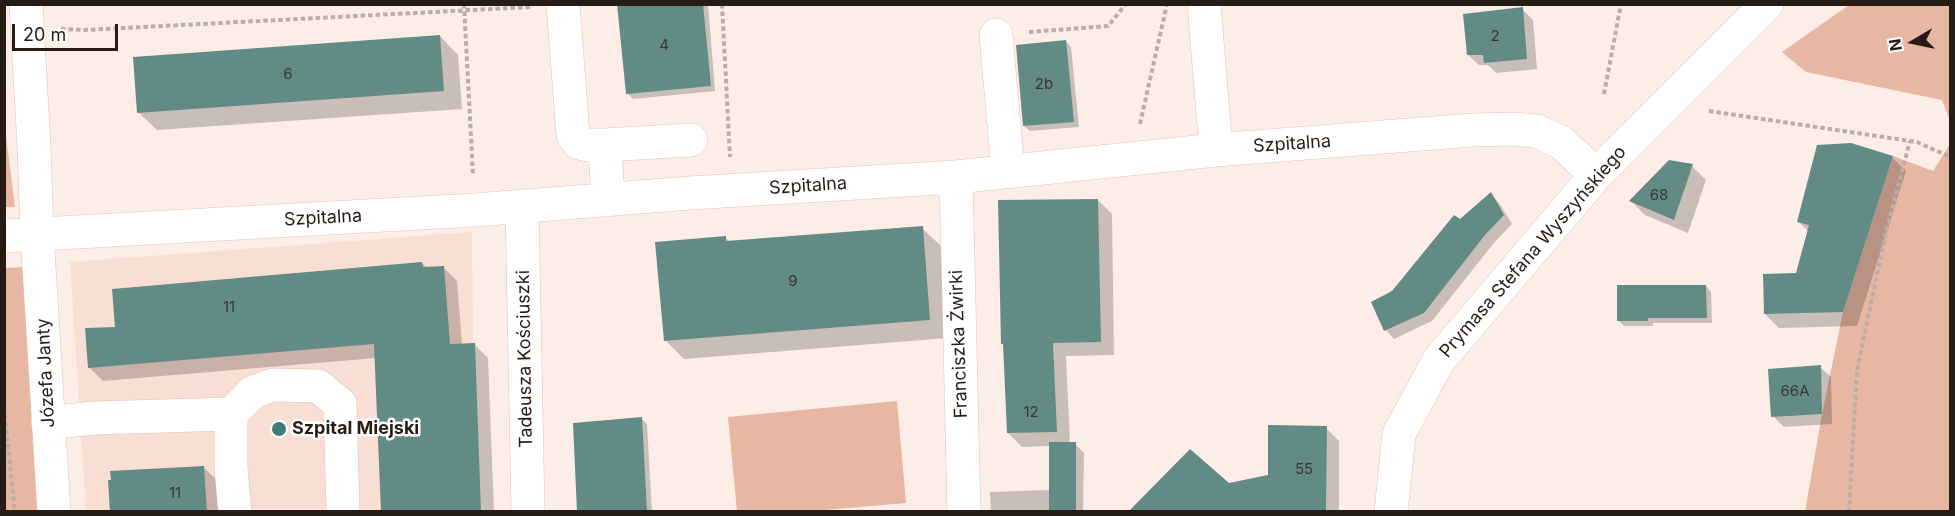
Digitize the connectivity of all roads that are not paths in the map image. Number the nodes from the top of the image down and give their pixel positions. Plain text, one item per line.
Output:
1 (26, 4) edge
2 (1204, 4) edge
3 (1767, 4) edge
4 (563, 5) edge
5 (996, 35) road end
6 (691, 140) dead end
7 (604, 145) junction
8 (1216, 150) junction
9 (1008, 170) junction
10 (1596, 175) junction
11 (956, 177) junction
12 (608, 200) junction
13 (522, 207) junction
14 (37, 234) junction
15 (4, 236) edge
16 (231, 414) junction
17 (48, 423) junction
18 (54, 512) edge
19 (235, 512) edge
20 (343, 512) edge
21 (528, 512) edge
22 (964, 512) edge
23 (1391, 512) edge

1 - 14 street, Józefa Janty
2 - 8 street
3 - 10 street, Prymasa Stefana Wyszyńskiego
4 - 7 street
5 - 9 street
6 - 7 street
7 - 12 street
8 - 9 street, Szpitalna
8 - 10 street, Szpitalna
9 - 11 street, Szpitalna
10 - 23 street, Prymasa Stefana Wyszyńskiego
11 - 12 street, Szpitalna
11 - 22 street, Franciszka Żwirki
12 - 13 street, Szpitalna
13 - 14 street, Szpitalna
13 - 21 street, Tadeusza Kościuszki
14 - 15 street, Szpitalna
14 - 17 street, Józefa Janty
16 - 17 street
16 - 19 street
16 - 20 street
17 - 18 street, Józefa Janty

